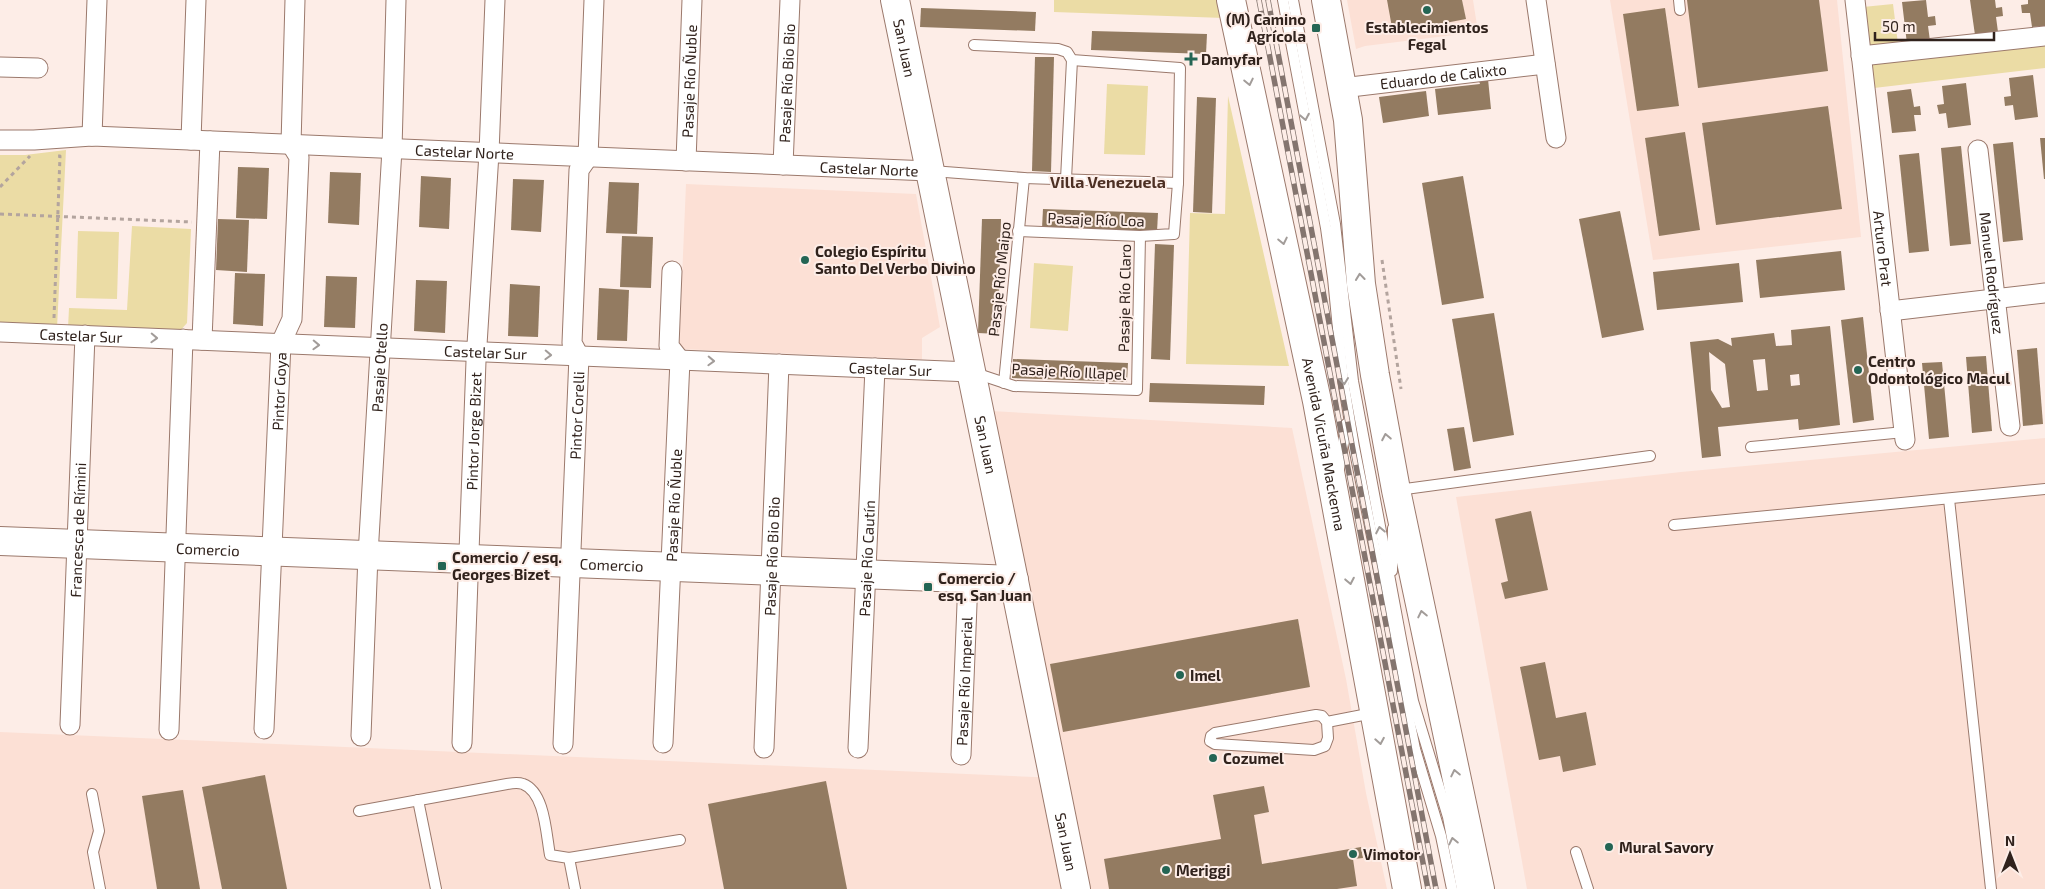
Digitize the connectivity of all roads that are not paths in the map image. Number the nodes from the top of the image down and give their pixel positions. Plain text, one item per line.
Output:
1 (97, 0) edge
2 (196, 0) edge
3 (295, 0) edge
4 (396, 0) edge
5 (495, 0) edge
6 (594, 0) edge
7 (692, 0) edge
8 (790, 0) edge
9 (895, 0) edge
10 (1231, 0) edge
11 (1283, 0) edge
12 (1293, 0) edge
13 (1326, 0) edge
14 (1536, 0) edge
15 (1855, 0) edge
16 (2045, 36) edge
17 (974, 45) dead end
18 (1861, 56) junction
19 (1072, 60) junction
20 (1545, 64) junction
21 (0, 67) edge
22 (38, 68) dead end
23 (1342, 88) junction
24 (92, 136) junction
25 (1556, 138) dead end
26 (0, 140) edge
27 (190, 140) junction
28 (210, 141) junction
29 (291, 144) junction
30 (392, 148) junction
31 (1978, 150) dead end
32 (489, 153) junction
33 (588, 157) junction
34 (686, 161) junction
35 (783, 165) junction
36 (929, 171) junction
37 (1024, 178) junction
38 (1066, 179) junction
39 (1178, 183) junction
40 (1018, 231) junction
41 (1140, 236) junction
42 (672, 271) dead end
43 (2045, 293) edge
44 (1995, 299) junction
45 (1890, 311) junction
46 (0, 332) edge
47 (86, 335) junction
48 (183, 339) junction
49 (202, 340) junction
50 (281, 343) junction
51 (379, 348) junction
52 (476, 352) junction
53 (579, 356) junction
54 (680, 360) junction
55 (779, 364) junction
56 (875, 368) junction
57 (971, 372) junction
58 (1004, 383) junction
59 (1138, 390) joint
60 (1348, 414) junction
61 (2010, 426) dead end
62 (1904, 436) joint
63 (1751, 447) dead end
64 (1650, 456) dead end
65 (1394, 480) junction
66 (2045, 489) edge
67 (1335, 499) junction
68 (1948, 499) junction
69 (1674, 525) dead end
70 (0, 541) edge
71 (77, 544) junction
72 (176, 548) junction
73 (271, 552) junction
74 (368, 555) junction
75 (469, 559) junction
76 (570, 563) junction
77 (670, 567) junction
78 (771, 571) junction
79 (865, 575) junction
80 (968, 579) junction
81 (1014, 580) junction
82 (1392, 594) junction
83 (1375, 712) junction
84 (1327, 722) junction
85 (70, 726) dead end
86 (264, 729) dead end
87 (169, 730) dead end
88 (361, 736) dead end
89 (462, 743) dead end
90 (663, 743) dead end
91 (563, 744) dead end
92 (764, 748) dead end
93 (858, 748) dead end
94 (961, 755) dead end
95 (92, 794) dead end
96 (418, 800) junction
97 (359, 811) dead end
98 (680, 840) dead end
99 (1576, 852) dead end
100 (569, 858) junction
101 (100, 889) edge
102 (436, 889) edge
103 (574, 889) edge
104 (1076, 889) edge
105 (1407, 889) edge
106 (1452, 889) edge
107 (1462, 889) edge
108 (1480, 889) edge
109 (1588, 889) edge
110 (1991, 889) edge

1 - 24 street
2 - 27 street
3 - 29 street, Pintor Goya
4 - 30 street, Pasaje Otello
5 - 32 street, Pintor Jorge Bizet
6 - 33 street, Pintor Corelli
7 - 34 street, Pasaje Río Ñuble
8 - 35 street, Pasaje Río Bio Bio
9 - 36 street, San Juan
10 -> 67 street, Avenida Vicuña Mackenna
11 -> 60 lane
82 -> 12 lane
13 - 23 street
14 - 20 street
15 - 18 street, Arturo Prat
16 - 18 street
17 - 19 lane
18 - 45 street, Arturo Prat
19 - 38 lane
19 - 39 lane
20 - 23 street, Eduardo de Calixto
20 - 25 street
21 - 22 street
65 -> 23 street
24 - 26 street, Castelar Norte
24 - 27 street, Castelar Norte
27 - 28 street, Castelar Norte
28 - 29 street, Castelar Norte
28 - 49 street
29 - 30 street, Castelar Norte
29 - 50 street, Pintor Goya
30 - 32 street, Castelar Norte
30 - 51 street, Pasaje Otello
31 - 44 street, Manuel Rodríguez
32 - 33 street, Castelar Norte
32 - 52 street, Pintor Jorge Bizet
33 - 34 street, Castelar Norte
33 - 53 street, Pintor Corelli
34 - 35 street, Castelar Norte
35 - 36 street, Castelar Norte
36 - 37 lane
36 - 57 street, San Juan
37 - 38 lane
37 - 40 lane, Pasaje Río Maipo
38 - 39 lane
39 - 41 lane, Pasaje Río Loa
40 - 41 lane, Pasaje Río Loa
40 - 58 lane, Pasaje Río Maipo
41 - 59 lane, Pasaje Río Claro
42 - 54 street, Pasaje Río Ñuble
43 - 44 street
44 - 45 street
44 - 61 street, Manuel Rodríguez
45 - 62 street, Arturo Prat
46 - 47 street, Castelar Sur
47 -> 48 street, Castelar Sur
47 - 71 street, Francesca de Rímini
48 - 49 street, Castelar Sur
48 - 72 street
49 - 50 street, Castelar Sur
50 -> 51 street, Castelar Sur
50 - 73 street, Pintor Goya
51 - 52 street, Castelar Sur
51 - 74 street, Pasaje Otello
52 -> 53 street, Castelar Sur
52 - 75 street, Pintor Jorge Bizet
53 - 54 street, Castelar Sur
53 - 76 street, Pintor Corelli
54 -> 55 street, Castelar Sur
54 - 77 street, Pasaje Río Ñuble
55 - 56 street, Castelar Sur
55 - 78 street, Pasaje Río Bio Bio
56 - 57 street, Castelar Sur
56 - 79 street, Pasaje Río Cautín
57 - 58 lane, Pasaje Río Illapel
57 - 81 street, San Juan
58 - 59 lane, Pasaje Río Illapel
60 - 67 lane
60 - 106 lane
62 - 63 lane
64 - 65 lane
65 - 82 lane
108 -> 65 street
66 - 68 lane
67 -> 83 street, Avenida Vicuña Mackenna
68 - 69 lane
68 - 110 lane
70 - 71 street, Comercio
71 - 72 street, Comercio
71 - 85 street, Francesca de Rímini
72 - 73 street, Comercio
72 - 87 street
73 - 74 street, Comercio
73 - 86 street, Pintor Goya
74 - 75 street, Comercio
74 - 88 street, Pasaje Otello
75 - 76 street, Comercio
75 - 89 street, Pintor Jorge Bizet
76 - 77 street, Comercio
76 - 91 street, Pintor Corelli
77 - 78 street, Comercio
77 - 90 street, Pasaje Río Ñuble
78 - 79 street, Comercio
78 - 92 street, Pasaje Río Bio Bio
79 - 80 street, Comercio
79 - 93 street, Pasaje Río Cautín
80 - 81 street, Comercio
80 - 94 street, Pasaje Río Imperial
81 - 104 street, San Juan
107 -> 82 lane
83 - 84 lane
83 -> 105 street, Avenida Vicuña Mackenna
84 - 84 lane
95 - 101 lane
96 - 97 lane
96 - 100 lane
96 - 102 lane
98 - 100 lane
99 - 109 lane
100 - 103 lane

